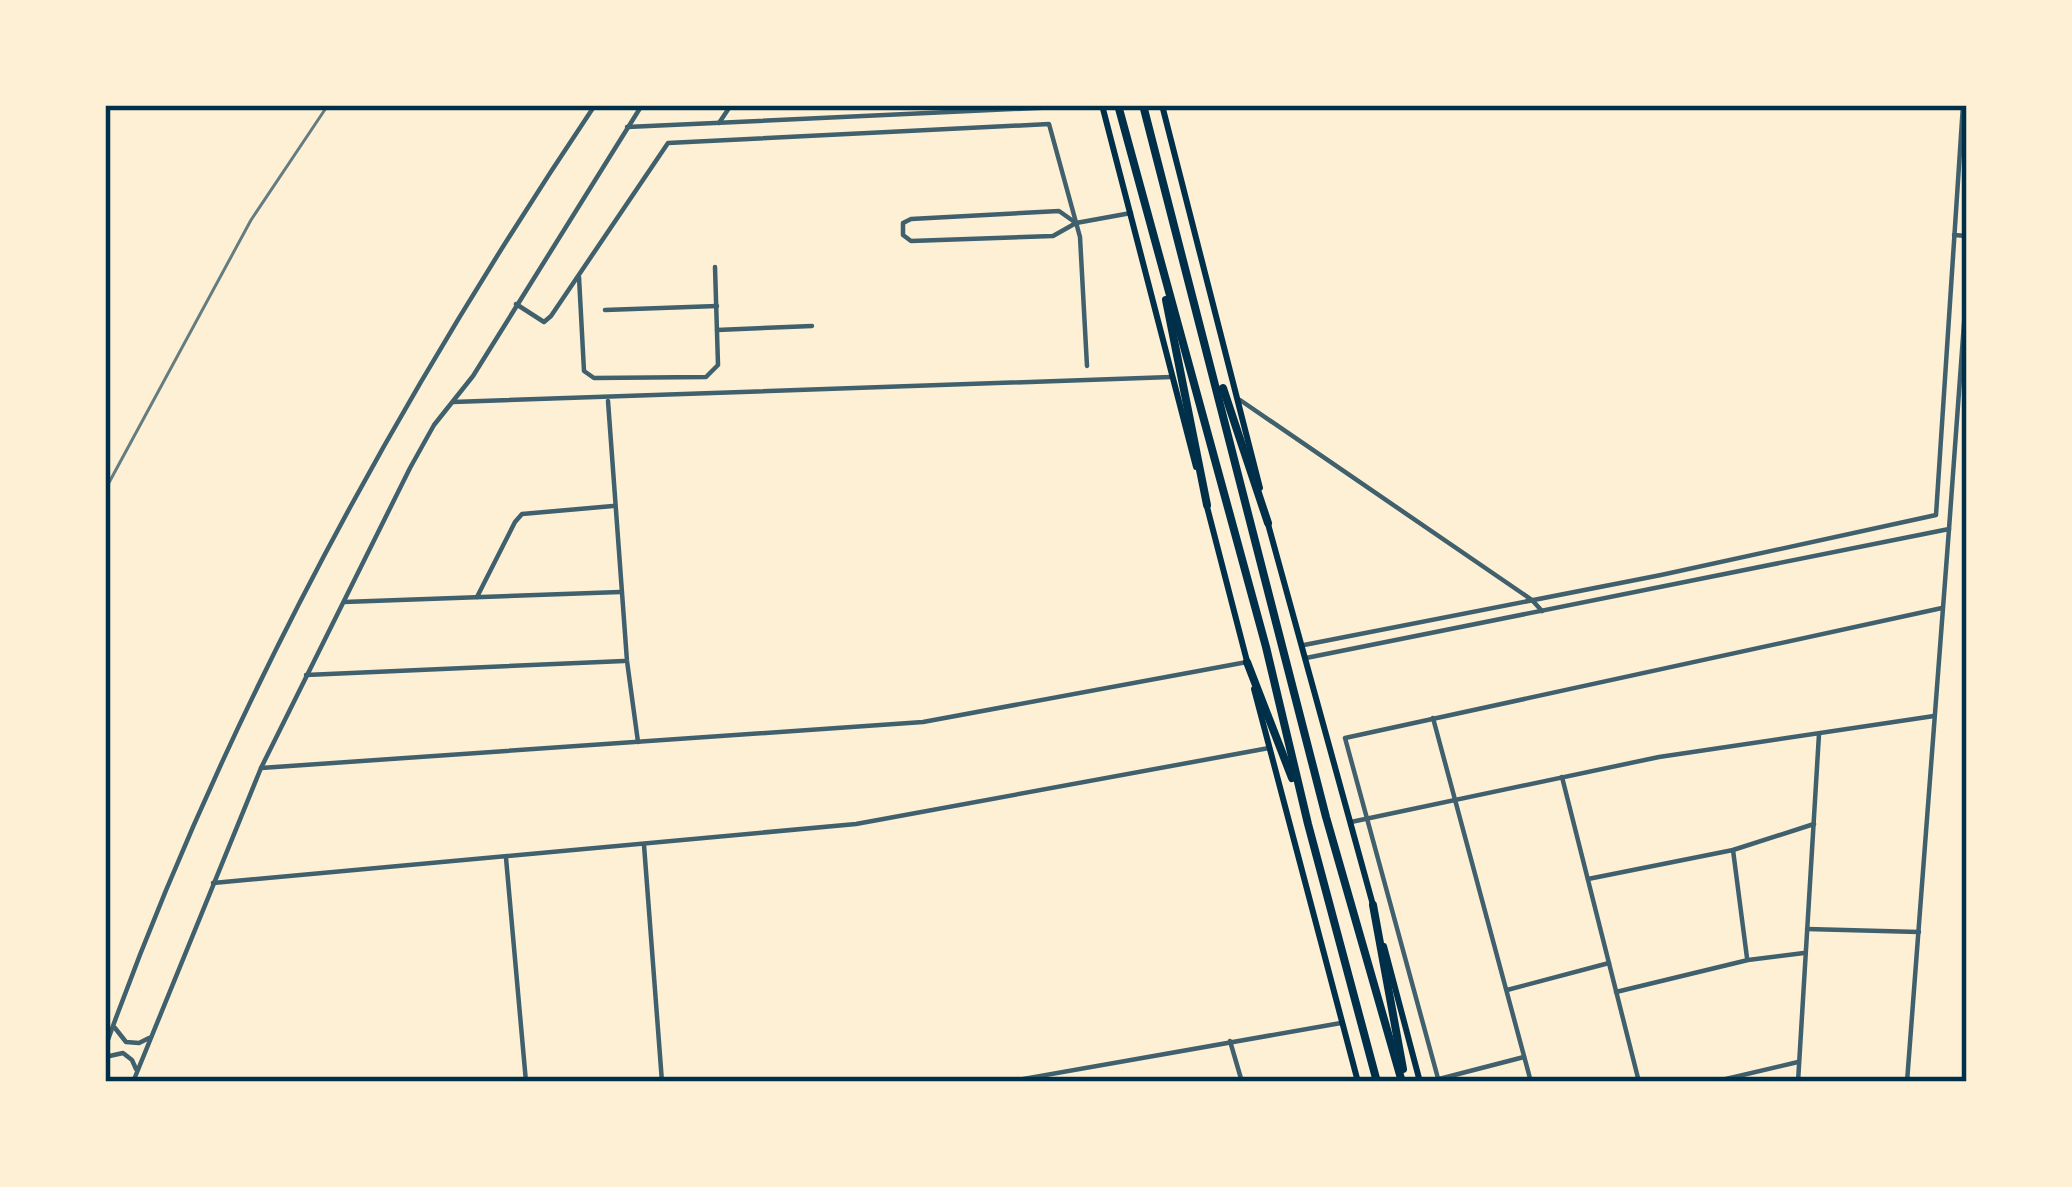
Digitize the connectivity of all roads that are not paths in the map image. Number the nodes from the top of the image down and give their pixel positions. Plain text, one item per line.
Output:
1 (595, 105) edge
2 (642, 105) edge
3 (731, 105) edge
4 (841, 105) edge
5 (1102, 105) edge
6 (1118, 105) edge
7 (1143, 105) edge
8 (1162, 105) edge
9 (1963, 105) edge
10 (993, 108) edge
11 (936, 109) edge
12 (832, 118) junction
13 (719, 123) junction
14 (627, 127) junction
15 (1131, 213) junction
16 (1076, 223) junction
17 (1153, 234) junction
18 (1954, 235) junction
19 (1967, 236) edge
20 (715, 267) dead end
21 (579, 277) junction
22 (1190, 278) junction
23 (1967, 282) edge
24 (517, 304) junction
25 (718, 306) junction
26 (605, 310) dead end
27 (812, 326) dead end
28 (717, 330) junction
29 (1087, 366) dead end
30 (1171, 377) junction
31 (608, 399) junction
32 (1240, 400) junction
33 (453, 402) junction
34 (1942, 408) junction
35 (1958, 409) junction
36 (1207, 505) junction
37 (615, 506) junction
38 (1936, 515) junction
39 (1268, 523) junction
40 (1949, 529) junction
41 (622, 592) junction
42 (478, 597) junction
43 (1532, 600) junction
44 (344, 602) junction
45 (1942, 608) junction
46 (1542, 610) junction
47 (1303, 645) junction
48 (1306, 658) junction
49 (627, 661) junction
50 (1247, 662) junction
51 (307, 675) junction
52 (1934, 716) junction
53 (1433, 718) junction
54 (1819, 734) junction
55 (638, 742) junction
56 (1269, 748) junction
57 (261, 768) junction
58 (1562, 777) junction
59 (1458, 802) junction
60 (1365, 819) junction
61 (1351, 822) junction
62 (1308, 824) junction
63 (1814, 824) junction
64 (644, 845) junction
65 (1733, 850) junction
66 (506, 858) junction
67 (1588, 879) junction
68 (213, 883) junction
69 (1372, 904) junction
70 (1807, 929) junction
71 (1918, 932) junction
72 (1807, 953) junction
73 (1748, 960) junction
74 (1609, 963) junction
75 (1507, 990) junction
76 (1616, 992) junction
77 (117, 1016) junction
78 (1341, 1023) junction
79 (153, 1032) junction
80 (1230, 1040) junction
81 (105, 1048) edge
82 (105, 1057) edge
83 (1524, 1057) junction
84 (1798, 1062) junction
85 (1059, 1071) junction
86 (135, 1078) edge
87 (1439, 1080) edge
88 (526, 1082) edge
89 (662, 1082) edge
90 (1006, 1082) edge
91 (1061, 1082) edge
92 (1242, 1082) edge
93 (1358, 1082) edge
94 (1376, 1082) edge
95 (1404, 1082) edge
96 (1420, 1082) edge
97 (1531, 1082) edge
98 (1639, 1082) edge
99 (1713, 1082) edge
100 (1798, 1082) edge
101 (1907, 1082) edge

1 - 77 street
2 - 14 street
3 - 13 street
4 - 12 street
5 - 10 street
5 - 15 main road
6 - 17 highway
7 - 22 highway
8 - 32 main road
9 - 18 street
10 - 11 street
11 - 12 street
12 - 13 street
13 - 14 street
14 - 24 street
15 - 16 street
15 - 30 main road
16 - 16 street
16 - 21 street
16 - 29 street
17 - 36 highway
17 - 62 highway
18 - 19 street
18 - 34 street
20 - 25 street
21 - 24 street
21 - 28 street
22 - 39 highway
22 - 95 highway
23 - 35 street
24 - 33 street
25 - 26 street
25 - 28 street
27 - 28 street
30 - 31 street
30 - 36 main road
31 - 33 street
31 - 37 street
32 - 39 main road
32 - 43 street
33 - 44 street
34 - 35 street
34 - 38 street
35 - 40 street
36 - 50 main road
37 - 41 street
37 - 42 street
38 - 40 street
38 - 43 street
39 - 47 main road
40 - 45 street
40 - 46 street
41 - 42 street
41 - 49 street
42 - 44 street
43 - 46 street
43 - 47 street
44 - 51 street
45 - 52 street
45 - 53 street
46 - 48 street
47 - 48 main road
48 - 61 main road
49 - 51 street
49 - 55 street
50 - 55 street
50 - 56 main road
50 - 62 highway
51 - 57 street
52 - 54 street
52 - 71 street
53 - 59 street
53 - 60 street
54 - 58 street
54 - 63 street
55 - 57 street
56 - 64 street
56 - 78 main road
57 - 68 street
58 - 59 street
58 - 67 street
59 - 60 street
59 - 75 street
60 - 61 street
60 - 87 street
61 - 69 main road
62 - 94 highway
63 - 65 street
63 - 70 street
64 - 66 street
64 - 89 street
65 - 67 street
65 - 73 street
66 - 68 street
66 - 88 street
67 - 74 street
68 - 79 street
69 - 95 highway
69 - 96 main road
70 - 71 street
70 - 72 street
71 - 101 street
72 - 73 street
72 - 84 street
73 - 76 street
74 - 75 street
74 - 76 street
75 - 83 street
76 - 98 street
77 - 79 street
77 - 81 street
78 - 80 street
78 - 93 main road
79 - 86 street
80 - 85 street
80 - 92 street
82 - 86 street
83 - 87 street
83 - 97 street
84 - 99 street
84 - 100 street
85 - 90 street
85 - 91 street

